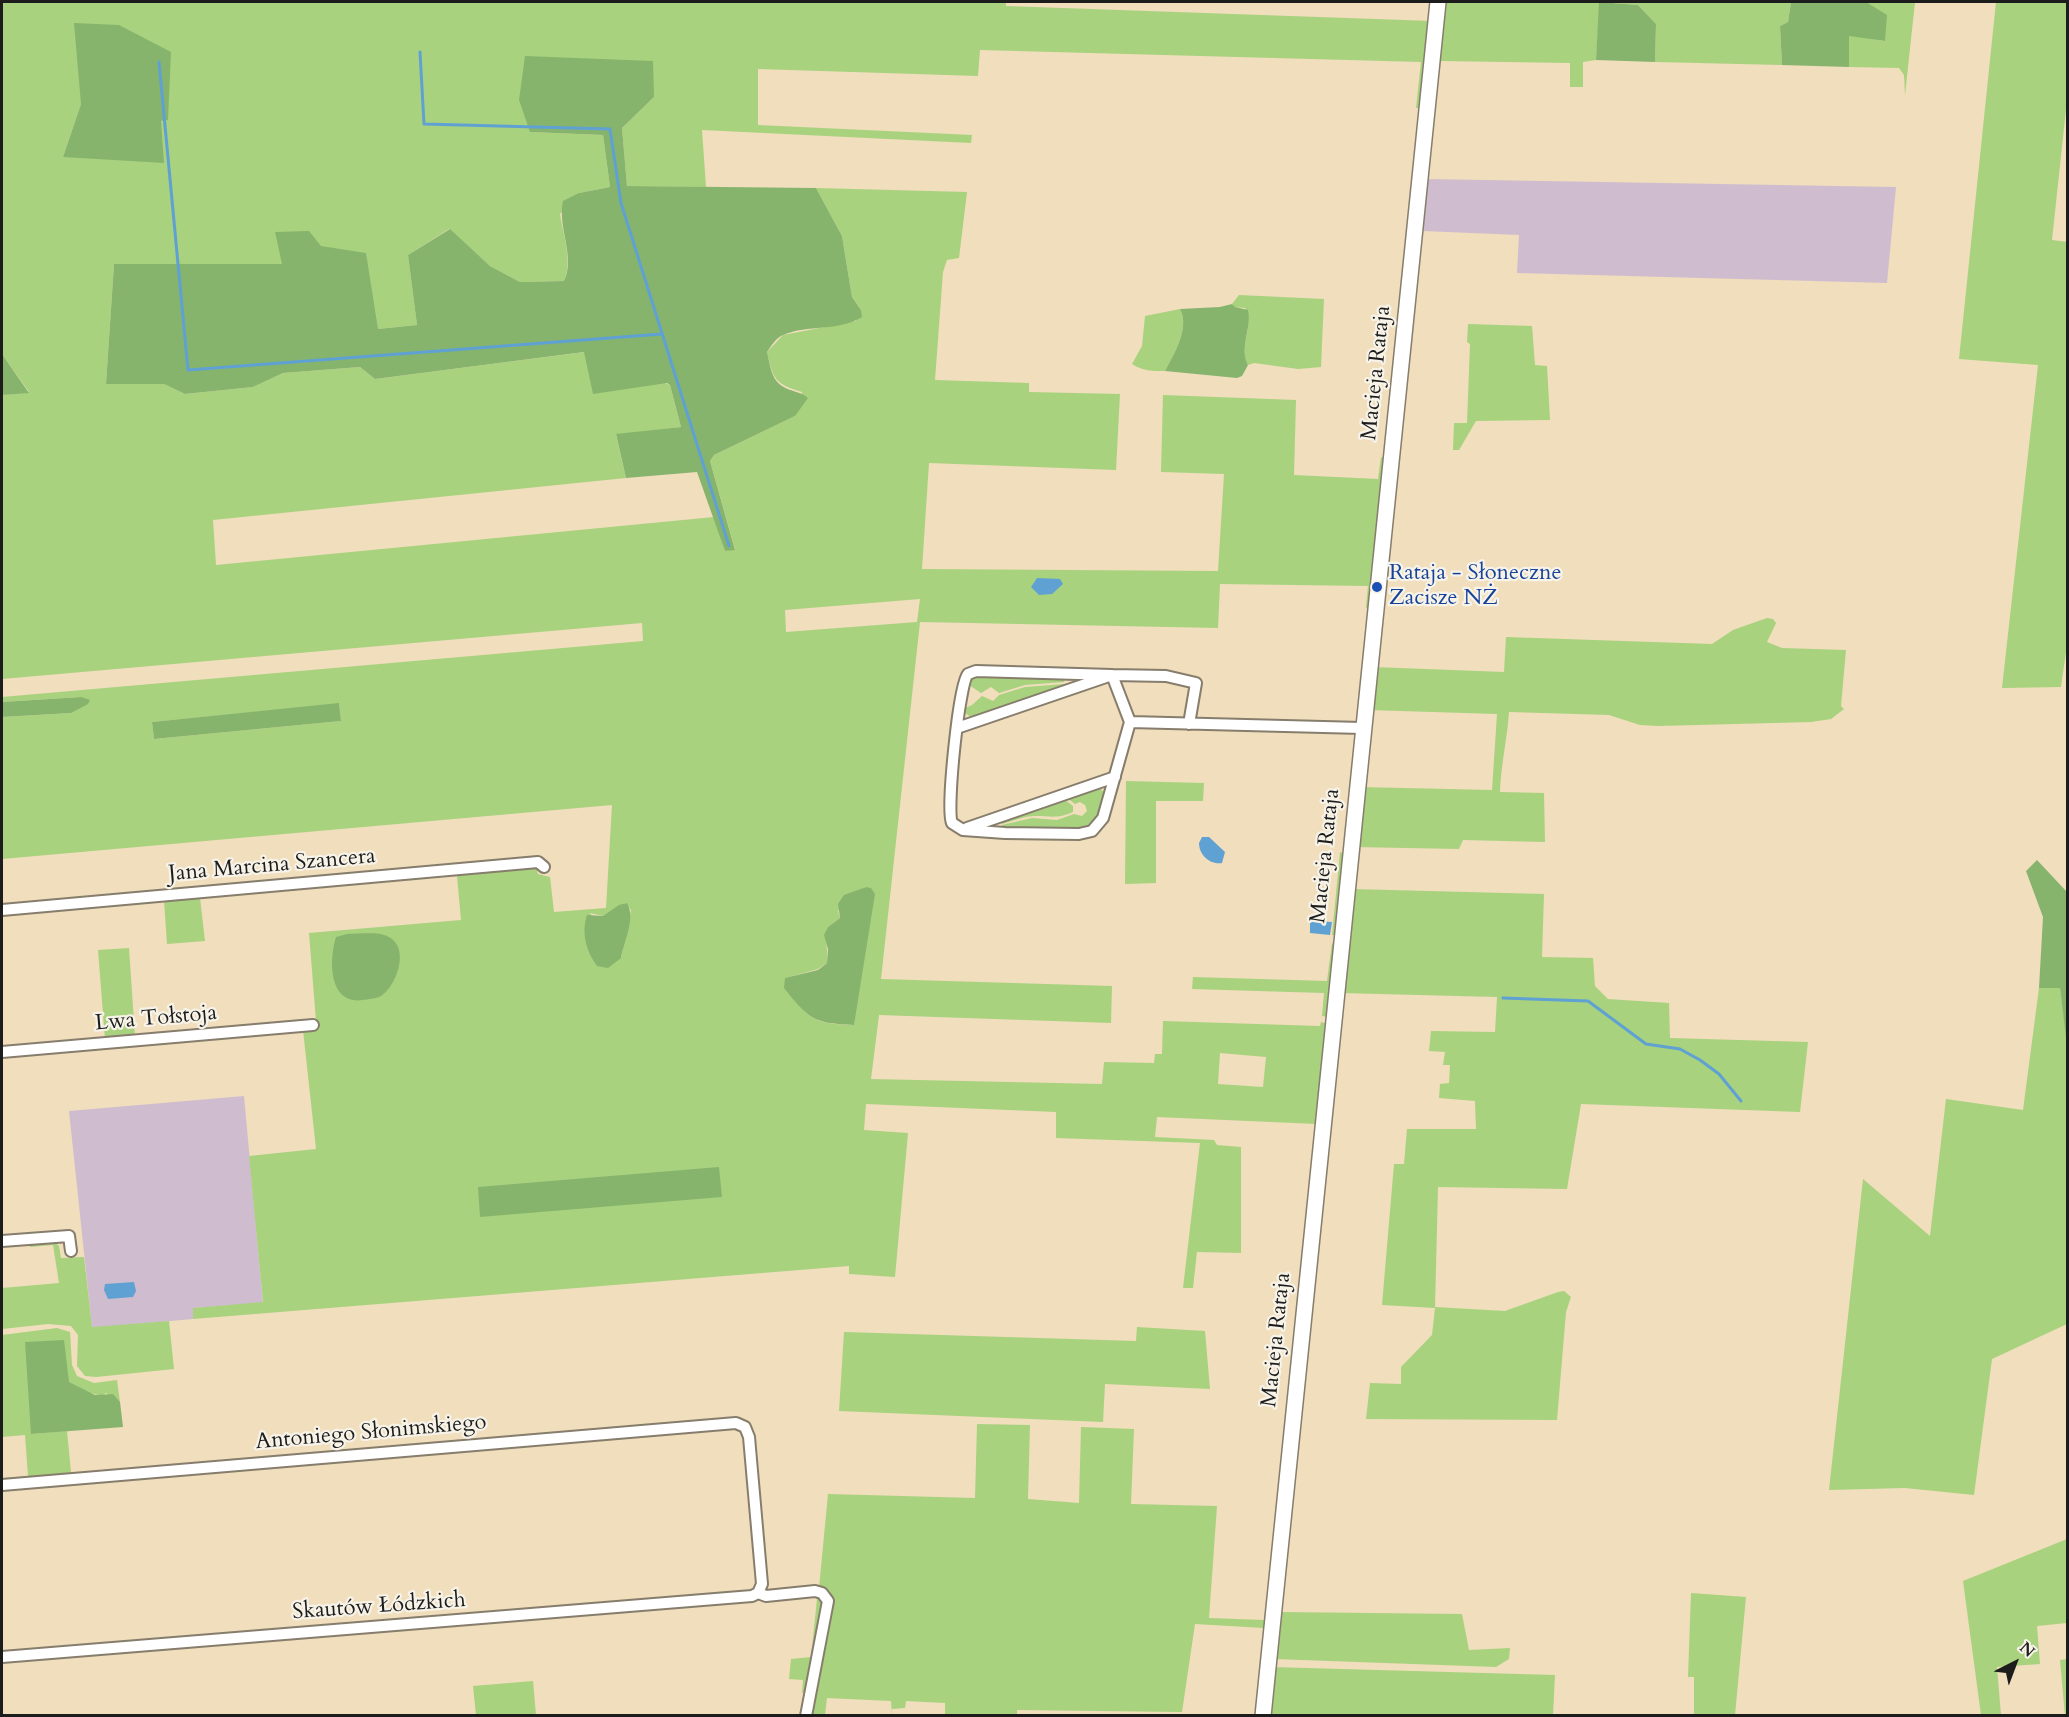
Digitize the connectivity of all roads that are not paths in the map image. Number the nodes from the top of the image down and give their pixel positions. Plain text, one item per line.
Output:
1 (1438, 2) edge
2 (1112, 675) junction
3 (1130, 722) junction
4 (1189, 724) junction
5 (957, 728) junction
6 (1362, 728) junction
7 (1114, 777) junction
8 (963, 830) junction
9 (544, 867) dead end
10 (2, 910) edge
11 (313, 1025) dead end
12 (2, 1052) edge
13 (2, 1241) edge
14 (71, 1251) dead end
15 (2, 1485) edge
16 (758, 1593) junction
17 (2, 1657) edge
18 (806, 1716) edge
19 (1263, 1716) edge

1 - 6 street, Macieja Rataja
2 - 3 street
2 - 4 street
2 - 5 street
2 - 5 street
3 - 4 street
3 - 7 street
4 - 6 street
5 - 8 street
6 - 19 street, Macieja Rataja
7 - 8 street
7 - 8 street
9 - 10 street, Jana Marcina Szancera
11 - 12 street, Lwa Tołstoja
13 - 14 street
15 - 16 street, Antoniego Słonimskiego
16 - 17 street, Skautów Łódzkich
16 - 18 street, Skautów Łódzkich

